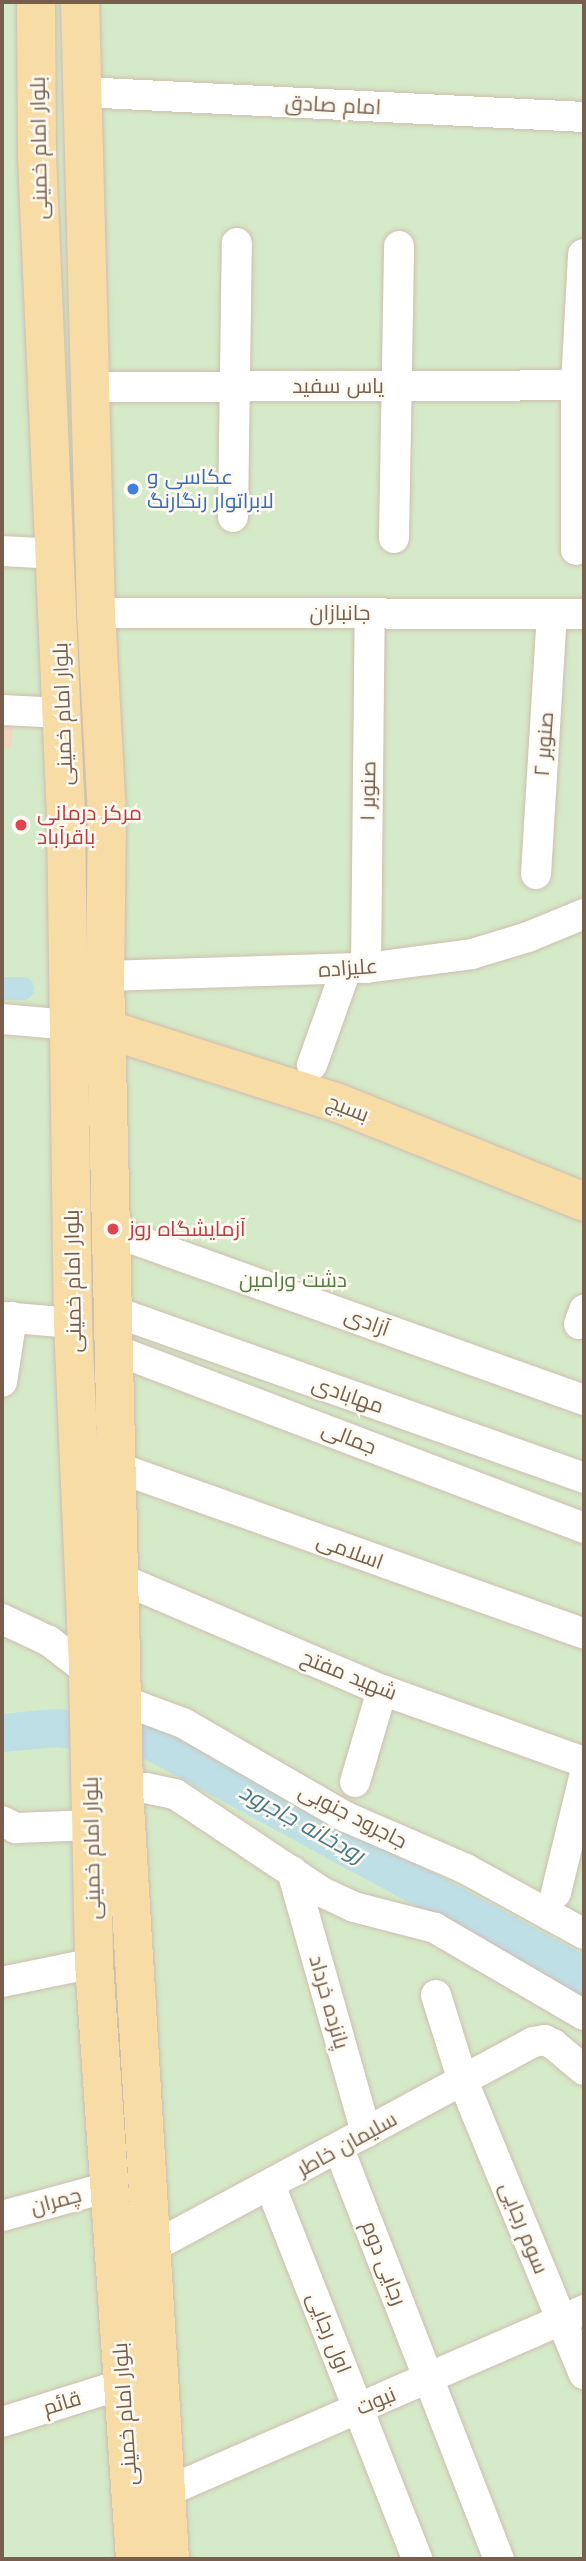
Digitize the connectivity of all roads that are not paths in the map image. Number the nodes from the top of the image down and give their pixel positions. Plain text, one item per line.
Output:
1 (36, 2) edge
2 (80, 2) edge
3 (82, 92) junction
4 (584, 117) edge
5 (86, 155) junction
6 (37, 157) junction
7 (237, 243) dead end
8 (399, 246) dead end
9 (583, 254) edge
10 (580, 385) edge
11 (233, 386) junction
12 (396, 386) junction
13 (91, 387) junction
14 (233, 517) dead end
15 (394, 538) dead end
16 (576, 550) dead end
17 (2, 551) edge
18 (57, 554) junction
19 (96, 612) junction
20 (370, 613) junction
21 (552, 614) junction
22 (584, 614) edge
23 (2, 710) edge
24 (61, 713) junction
25 (536, 874) dead end
26 (584, 914) edge
27 (356, 969) junction
28 (105, 976) junction
29 (2, 1019) edge
30 (88, 1027) junction
31 (312, 1065) dead end
32 (584, 1202) edge
33 (111, 1231) junction
34 (7, 1317) edge
35 (73, 1323) junction
36 (113, 1330) junction
37 (2, 1382) edge
38 (584, 1400) edge
39 (116, 1467) junction
40 (584, 1478) edge
41 (584, 1528) edge
42 (119, 1578) junction
43 (2, 1619) edge
44 (584, 1634) edge
45 (110, 1684) junction
46 (382, 1690) junction
47 (584, 1762) edge
48 (584, 1777) edge
49 (355, 1782) dead end
50 (102, 1801) junction
51 (2, 1821) edge
52 (292, 1871) junction
53 (556, 1893) dead end
54 (584, 1934) edge
55 (94, 1964) junction
56 (2, 1982) edge
57 (436, 1995) dead end
58 (584, 2015) edge
59 (584, 2070) edge
60 (463, 2081) junction
61 (366, 2133) junction
62 (339, 2149) junction
63 (270, 2185) junction
64 (109, 2187) junction
65 (2, 2216) edge
66 (149, 2249) junction
67 (573, 2315) edge
68 (584, 2374) edge
69 (428, 2378) junction
70 (123, 2384) junction
71 (359, 2408) junction
72 (2, 2422) edge
73 (168, 2491) junction
74 (147, 2557) edge
75 (417, 2559) edge
76 (499, 2559) edge

1 - 6 main road, بلوار امام خمینی
2 - 3 main road, بلوار امام خمینی
3 - 4 street, امام صادق
3 - 5 main road, بلوار امام خمینی
5 - 6 main road
5 - 13 main road, بلوار امام خمینی
6 - 18 main road, بلوار امام خمینی
7 - 11 street
8 - 12 street
9 - 10 street
10 - 12 street, یاس سفید
10 - 16 street
11 - 12 street, یاس سفید
11 - 13 street, یاس سفید
11 - 14 street
12 - 15 street
13 - 19 main road, بلوار امام خمینی
17 - 18 street
18 - 24 main road, بلوار امام خمینی
19 - 20 street, جانبازان
19 - 28 main road, بلوار امام خمینی
20 - 21 street, جانبازان
20 - 27 street, صنوبر ۱
21 - 22 street, جانبازان
21 - 25 street, صنوبر ۲
23 - 24 street
24 - 30 main road, بلوار امام خمینی
26 - 27 street, علیزاده
27 - 28 street, علیزاده
27 - 31 street, صنوبر ۱
28 - 30 main road, بلوار امام خمینی
29 - 30 street
30 - 32 main road, بسیج
30 - 33 main road, بلوار امام خمینی
30 - 35 main road, بلوار امام خمینی
33 - 36 main road, بلوار امام خمینی
33 - 38 street, آزادی
34 - 35 street
34 - 37 street
35 - 45 main road, بلوار امام خمینی
36 - 39 main road, بلوار امام خمینی
36 - 40 street, مهابادی
36 - 41 street, جمالی
39 - 42 main road, بلوار امام خمینی
39 - 44 street, اسلامی
42 - 45 main road, بلوار امام خمینی
42 - 46 street, شهید مفتح
43 - 45 street, جاجرود جنوبی
45 - 50 main road, بلوار امام خمینی
45 - 54 street, جاجرود جنوبی
46 - 47 street, شهید مفتح
46 - 49 street
48 - 53 street
50 - 51 street
50 - 52 street
50 - 55 main road, بلوار امام خمینی
50 - 66 main road, بلوار امام خمینی
52 - 58 street
52 - 61 street, پانزده خرداد
55 - 56 street
55 - 64 main road, بلوار امام خمینی
57 - 60 street, سوم رجایی
59 - 60 street, سلیمان خاطر
60 - 61 street, سلیمان خاطر
60 - 67 street, سوم رجایی
61 - 62 street, سلیمان خاطر
62 - 63 street, سلیمان خاطر
62 - 69 street, رجایی دوم
63 - 66 street, سلیمان خاطر
63 - 71 street, اول رجایی
64 - 65 street, چمران
64 - 70 main road, بلوار امام خمینی
66 - 73 main road, بلوار امام خمینی
67 - 68 street, سوم رجایی
67 - 69 street, نبوت
69 - 71 street, نبوت
69 - 76 street, رجایی دوم
70 - 72 street, قائم
70 - 74 main road, بلوار امام خمینی
71 - 73 street, نبوت
71 - 75 street, اول رجایی
73 - 74 main road, بلوار امام خمینی

